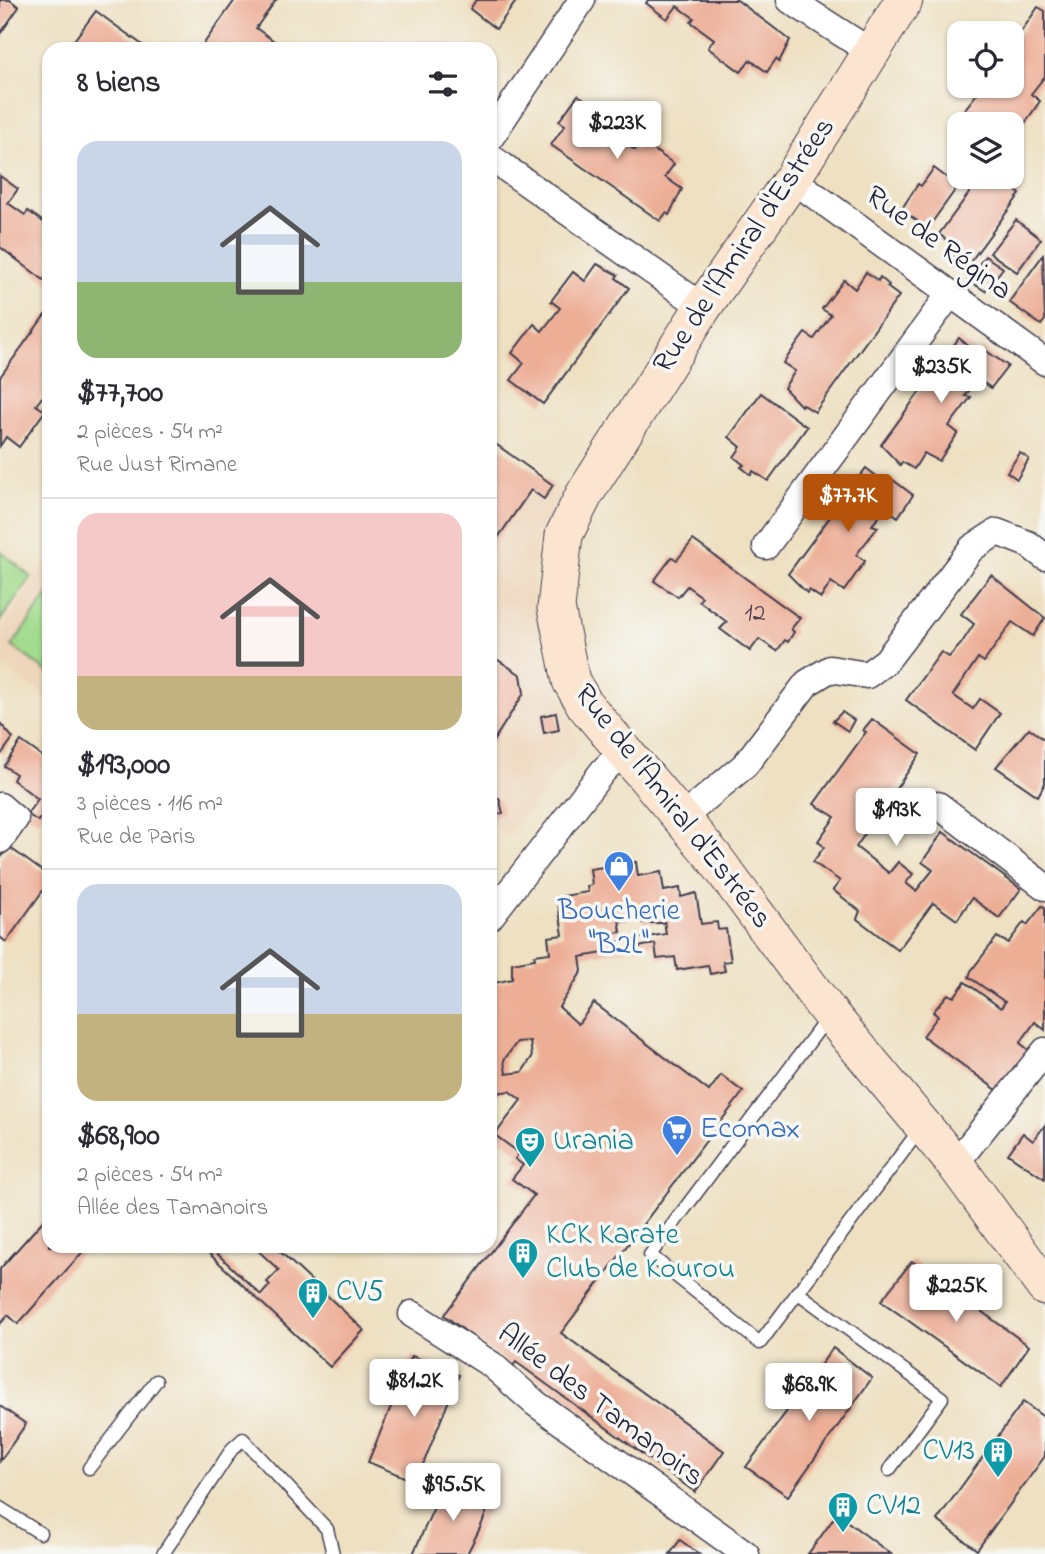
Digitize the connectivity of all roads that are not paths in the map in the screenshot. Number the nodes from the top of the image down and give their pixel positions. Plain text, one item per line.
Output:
1 (582, 0) edge
2 (790, 0) edge
3 (904, 0) edge
4 (871, 52) junction
5 (497, 128) edge
6 (497, 162) edge
7 (792, 179) junction
8 (950, 294) junction
9 (703, 307) junction
10 (1045, 362) edge
11 (766, 546) dead end
12 (1045, 557) edge
13 (623, 751) junction
14 (938, 805) dead end
15 (0, 806) edge
16 (678, 816) junction
17 (0, 840) edge
18 (1045, 887) edge
19 (497, 903) edge
20 (830, 1014) junction
21 (1045, 1051) edge
22 (923, 1125) junction
23 (955, 1164) junction
24 (1045, 1287) edge
25 (797, 1292) junction
26 (412, 1314) dead end
27 (156, 1381) dead end
28 (89, 1468) dead end
29 (889, 1469) dead end
30 (0, 1508) edge
31 (40, 1533) dead end
32 (163, 1554) edge
33 (333, 1554) edge
34 (746, 1554) edge

1 - 5 street
2 - 4 street
3 - 4 street, Rue de l'Amiral d'Estrées
4 - 7 street, Rue de l'Amiral d'Estrées
6 - 9 street
7 - 8 street, Rue de Régina
7 - 9 street, Rue de l'Amiral d'Estrées
8 - 10 street, Rue de Régina
8 - 11 street
9 - 13 street, Rue de l'Amiral d'Estrées
12 - 16 street
13 - 16 street, Rue de l'Amiral d'Estrées
13 - 19 street
14 - 18 street
15 - 17 street
16 - 20 street, Rue de l'Amiral d'Estrées
20 - 22 street, Rue de l'Amiral d'Estrées
20 - 25 lane
21 - 23 street
22 - 23 street, Rue de l'Amiral d'Estrées
22 - 25 lane
23 - 24 street, Rue de l'Amiral d'Estrées
25 - 29 lane
26 - 34 street, Allée des Tamanoirs
27 - 28 lane
30 - 31 lane
32 - 33 lane

